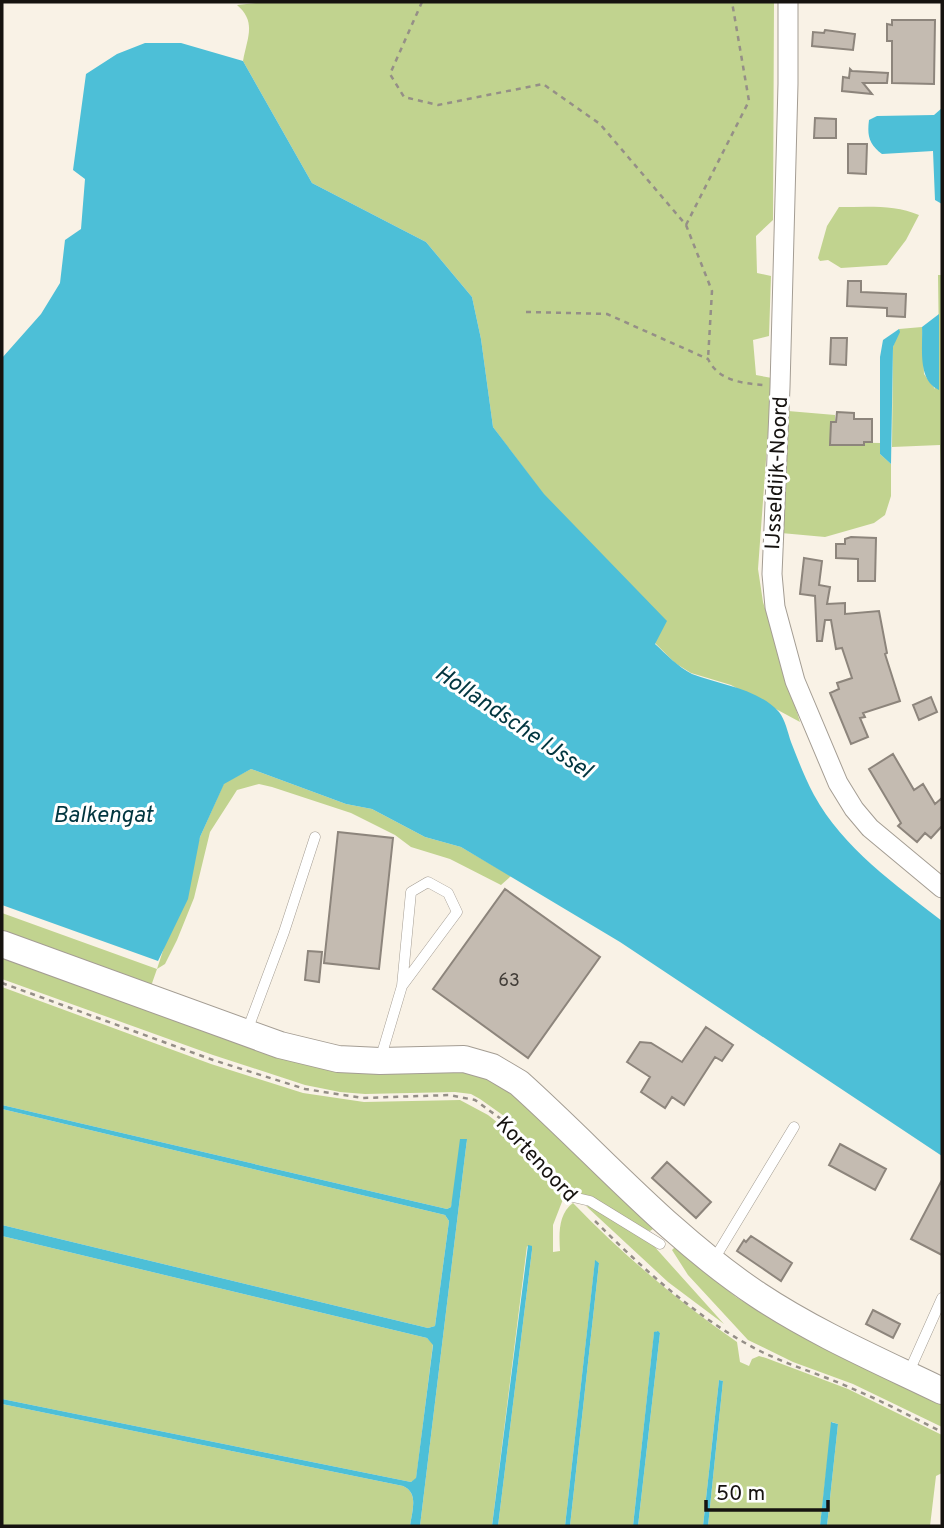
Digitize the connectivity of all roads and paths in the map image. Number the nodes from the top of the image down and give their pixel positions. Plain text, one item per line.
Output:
1 (422, 2) edge
2 (732, 2) edge
3 (788, 2) edge
4 (686, 225) junction
5 (526, 312) dead end
6 (708, 359) junction
7 (780, 387) junction
8 (314, 836) dead end
9 (942, 888) edge
10 (2, 944) edge
11 (2, 983) edge
12 (402, 986) junction
13 (247, 1033) junction
14 (380, 1061) junction
15 (794, 1127) dead end
16 (573, 1197) junction
17 (660, 1244) dead end
18 (712, 1261) junction
19 (942, 1298) edge
20 (908, 1374) junction
21 (942, 1391) edge
22 (942, 1432) edge

1 - 4 path
2 - 4 path
3 - 7 street, IJsseldijk-Noord
4 - 6 path
5 - 6 path
6 - 7 path
7 - 9 street, IJsseldijk-Noord
8 - 13 lane
10 - 13 street, Kortenoord
11 - 16 path, Kortenoord
12 - 12 lane
12 - 14 lane
13 - 14 street, Kortenoord
14 - 18 street, Kortenoord
15 - 18 lane
16 - 17 lane
16 - 22 path, Kortenoord
18 - 20 street, Kortenoord
19 - 20 lane
20 - 21 street, Kortenoord

